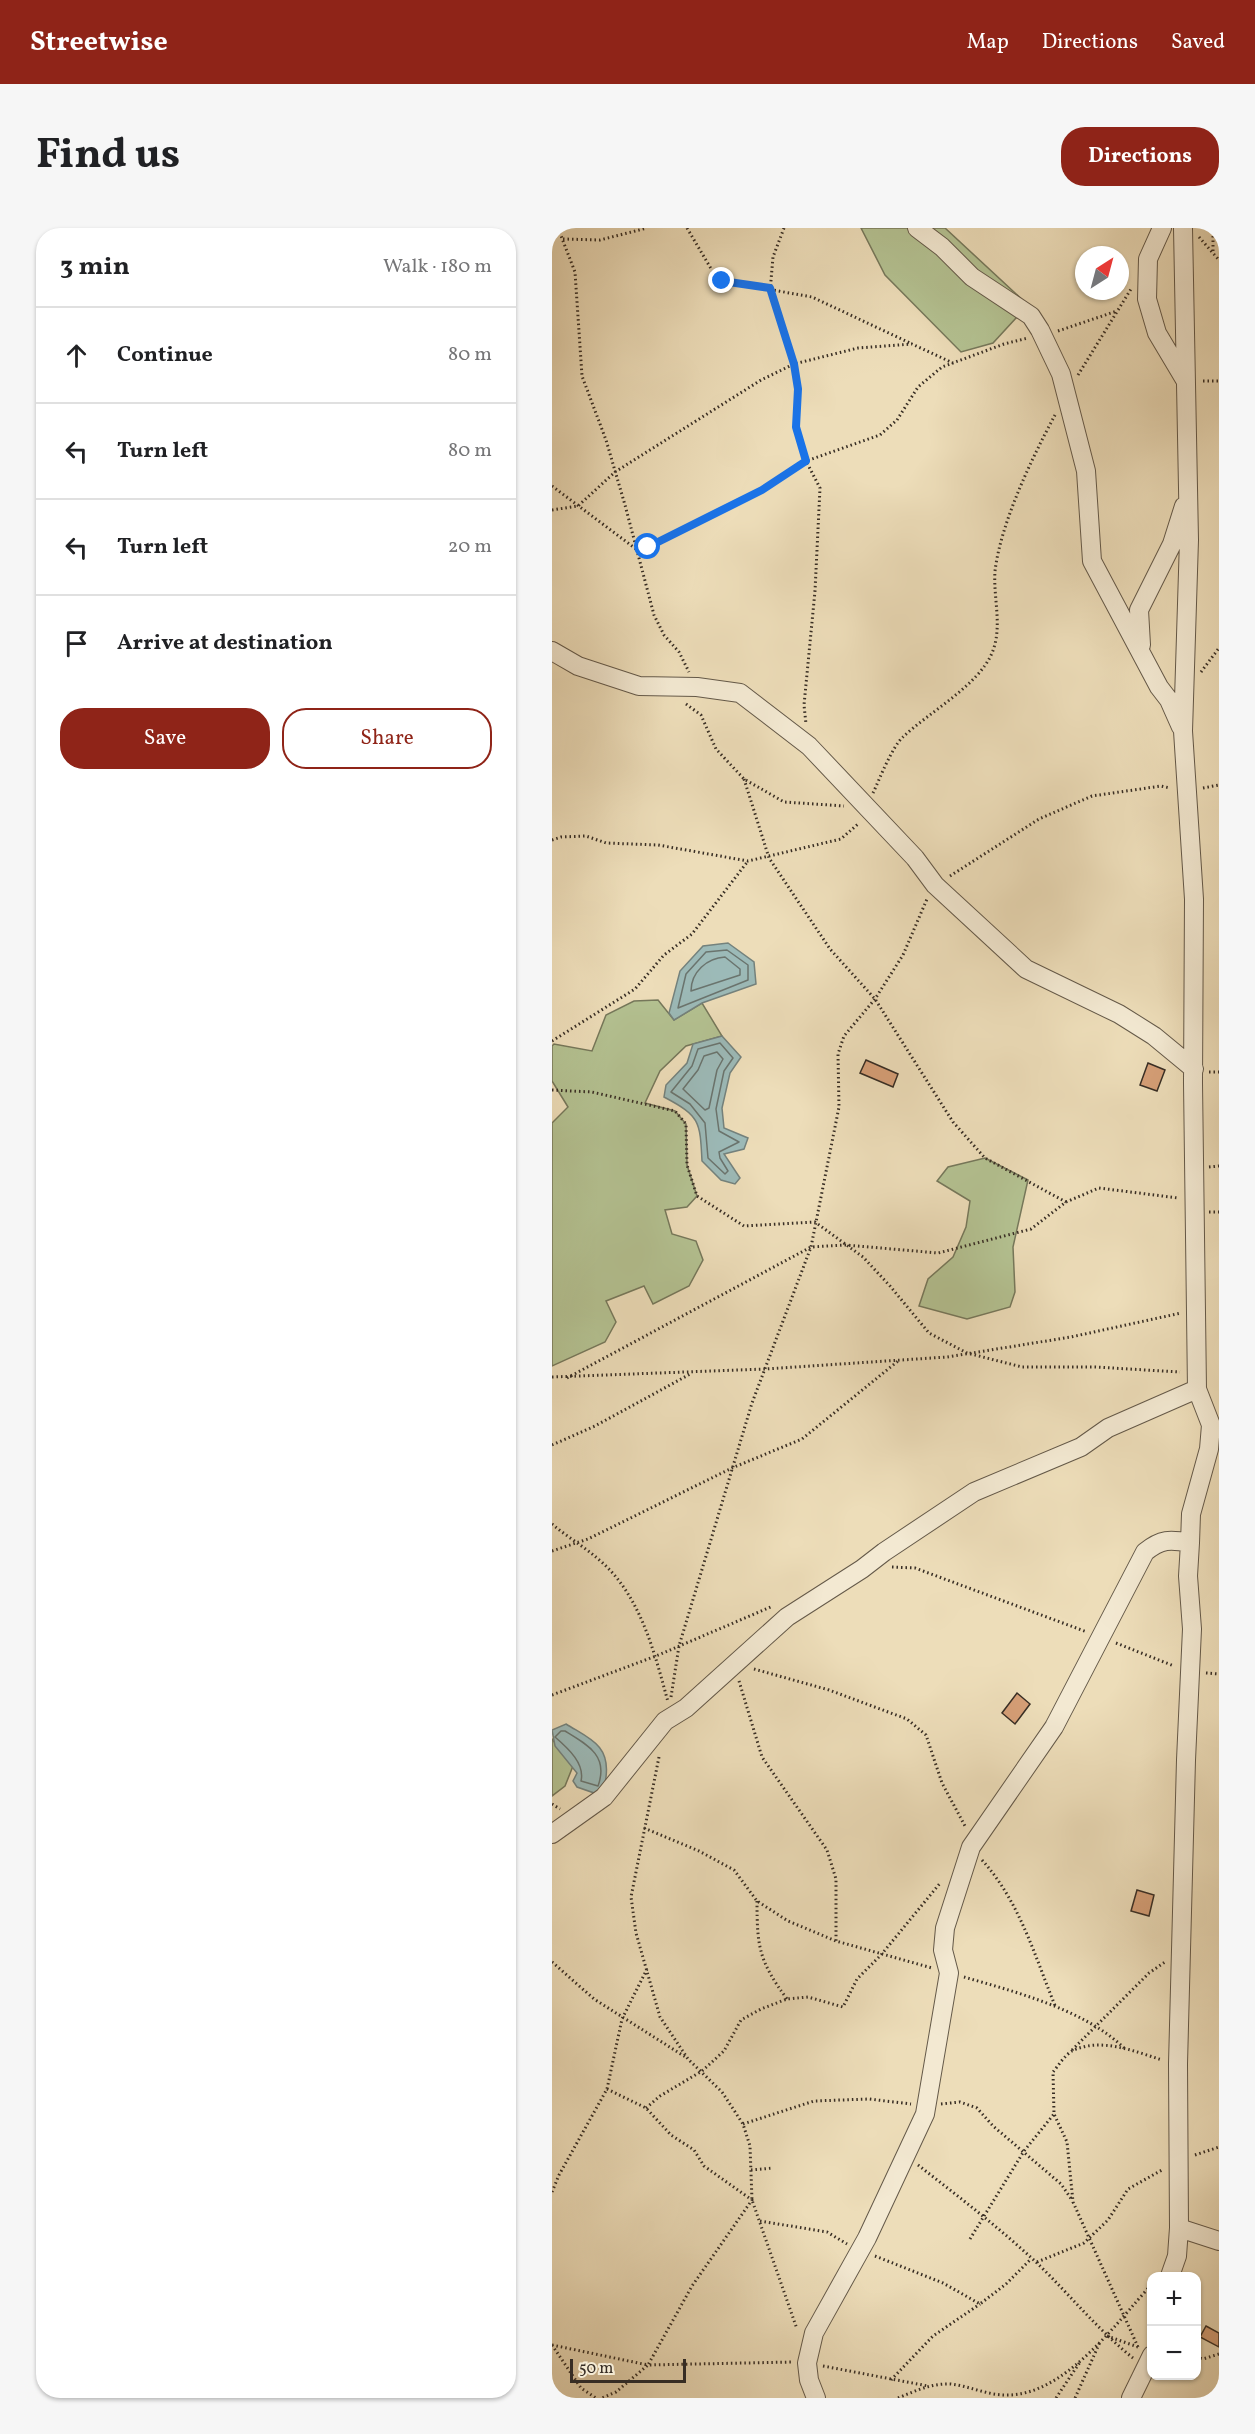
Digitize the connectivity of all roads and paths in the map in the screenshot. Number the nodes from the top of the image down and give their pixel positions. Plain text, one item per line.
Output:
1 (558, 228) edge
2 (647, 228) edge
3 (687, 228) edge
4 (784, 228) edge
5 (917, 228) edge
6 (1162, 228) edge
7 (1213, 228) edge
8 (1191, 232) edge
9 (562, 239) junction
10 (1212, 253) junction
11 (1148, 259) junction
12 (1219, 260) edge
13 (770, 288) junction
14 (1118, 311) junction
15 (1042, 335) junction
16 (912, 344) junction
17 (953, 363) junction
18 (794, 364) junction
19 (1186, 382) junction
20 (1066, 394) junction
21 (806, 461) junction
22 (615, 472) junction
23 (552, 486) edge
24 (1188, 492) junction
25 (578, 506) junction
26 (552, 510) edge
27 (637, 550) junction
28 (552, 651) edge
29 (1141, 653) junction
30 (697, 687) junction
31 (680, 699) dead end
32 (1183, 731) junction
33 (809, 746) junction
34 (744, 779) junction
35 (1186, 790) junction
36 (867, 808) junction
37 (552, 840) edge
38 (769, 858) junction
39 (748, 861) junction
40 (935, 885) junction
41 (875, 999) junction
42 (552, 1041) edge
43 (1194, 1069) junction
44 (552, 1090) edge
45 (1195, 1199) junction
46 (1066, 1202) junction
47 (815, 1222) junction
48 (846, 1245) junction
49 (811, 1247) junction
50 (1196, 1310) junction
51 (967, 1353) junction
52 (899, 1360) junction
53 (765, 1369) junction
54 (692, 1372) junction
55 (552, 1377) edge
56 (567, 1378) junction
57 (1197, 1381) junction
58 (552, 1444) edge
59 (1214, 1446) edge
60 (732, 1468) junction
61 (552, 1524) edge
62 (575, 1543) junction
63 (1190, 1543) junction
64 (552, 1551) edge
65 (890, 1567) dead end
66 (777, 1605) dead end
67 (1087, 1632) dead end
68 (1108, 1641) dead end
69 (679, 1646) junction
70 (656, 1656) junction
71 (734, 1663) junction
72 (1180, 1668) dead end
73 (1200, 1673) dead end
74 (1219, 1674) edge
75 (552, 1695) edge
76 (659, 1754) dead end
77 (644, 1828) junction
78 (552, 1834) edge
79 (971, 1847) junction
80 (942, 1881) dead end
81 (757, 1901) junction
82 (836, 1941) junction
83 (1181, 1952) junction
84 (881, 1955) junction
85 (552, 1962) edge
86 (647, 1969) junction
87 (949, 1973) junction
88 (787, 1999) junction
89 (1056, 2008) junction
90 (622, 2019) junction
91 (1097, 2027) junction
92 (1125, 2049) junction
93 (1070, 2052) junction
94 (688, 2059) junction
95 (1178, 2064) junction
96 (702, 2071) junction
97 (607, 2090) junction
98 (646, 2109) junction
99 (1054, 2114) junction
100 (1219, 2147) edge
101 (905, 2154) junction
102 (1178, 2161) junction
103 (773, 2168) dead end
104 (751, 2170) junction
105 (552, 2192) edge
106 (752, 2200) junction
107 (983, 2215) junction
108 (760, 2221) junction
109 (1179, 2228) junction
110 (1089, 2238) junction
111 (970, 2239) dead end
112 (1219, 2241) edge
113 (859, 2250) junction
114 (1030, 2259) junction
115 (1036, 2262) junction
116 (1172, 2272) edge
117 (1147, 2289) edge
118 (980, 2304) junction
119 (1124, 2314) junction
120 (798, 2332) dead end
121 (1104, 2335) junction
122 (1101, 2340) junction
123 (552, 2345) edge
124 (1219, 2354) edge
125 (1145, 2355) edge
126 (1201, 2358) edge
127 (1082, 2360) junction
128 (807, 2363) junction
129 (648, 2365) junction
130 (891, 2380) junction
131 (928, 2386) junction
132 (1219, 2396) edge
133 (596, 2398) edge
134 (602, 2398) edge
135 (816, 2398) edge
136 (898, 2398) edge
137 (1056, 2398) edge
138 (1075, 2398) edge
139 (1131, 2398) edge
140 (1214, 2398) edge

1 - 9 path
2 - 9 path
3 - 13 path
4 - 13 path
5 - 15 street
6 - 11 street
7 - 10 path
8 - 10 path
8 - 19 street
9 - 22 path
10 - 12 path
11 - 14 path
11 - 19 street
13 - 16 path
13 - 18 path
14 - 15 path
14 - 20 path
15 - 17 path
15 - 20 street
16 - 17 path
16 - 18 path
17 - 21 path
18 - 21 path
18 - 22 path
19 - 24 street
20 - 29 street
20 - 36 path
21 - 27 path
21 - 33 path
22 - 25 path
22 - 27 path
23 - 25 path
24 - 29 street
24 - 32 street
25 - 26 path
25 - 27 path
27 - 30 path
28 - 30 street
29 - 32 street
30 - 33 street
31 - 34 path
32 - 35 street
33 - 36 street
34 - 36 path
34 - 38 path
35 - 40 path
35 - 43 street
36 - 38 path
36 - 40 street
37 - 39 path
38 - 39 path
38 - 41 path
39 - 42 path
40 - 41 path
40 - 43 street
41 - 46 path
41 - 47 path
43 - 45 street
44 - 47 path
45 - 46 path
45 - 50 street
46 - 48 path
47 - 48 path
47 - 49 path
48 - 49 path
48 - 51 path
49 - 53 path
49 - 56 path
50 - 51 path
50 - 57 street
51 - 52 path
51 - 57 path
52 - 53 path
52 - 60 path
53 - 54 path
53 - 60 path
54 - 56 path
54 - 58 path
55 - 56 path
57 - 59 street
57 - 71 street
59 - 63 street
60 - 62 path
60 - 69 path
61 - 62 path
62 - 64 path
62 - 70 path
63 - 79 street
63 - 83 street
65 - 67 path
66 - 69 path
68 - 72 path
69 - 70 path
69 - 70 path
70 - 75 path
71 - 78 street
71 - 79 path
71 - 82 path
73 - 74 path
76 - 77 path
77 - 81 path
77 - 86 path
79 - 87 street
79 - 89 path
80 - 84 path
81 - 82 path
81 - 88 path
82 - 84 path
83 - 91 path
83 - 95 street
84 - 87 path
84 - 88 path
85 - 90 path
86 - 90 path
86 - 94 path
87 - 89 path
87 - 101 street
88 - 96 path
89 - 91 path
90 - 94 path
90 - 97 path
91 - 92 path
91 - 93 path
92 - 93 path
92 - 95 path
93 - 99 path
94 - 96 path
95 - 102 street
96 - 98 path
96 - 104 path
97 - 98 path
97 - 105 path
98 - 106 path
99 - 107 path
99 - 110 path
100 - 102 path
101 - 107 path
101 - 113 street
102 - 109 street
102 - 110 path
103 - 104 path
104 - 106 path
106 - 108 path
106 - 129 path
107 - 111 path
107 - 114 path
108 - 113 path
108 - 120 path
109 - 112 street
109 - 116 street
110 - 115 path
110 - 119 path
113 - 118 path
113 - 128 street
114 - 115 path
114 - 118 path
115 - 121 path
117 - 119 path
118 - 130 path
119 - 121 path
119 - 125 path
121 - 122 path
121 - 125 path
121 - 125 path
122 - 127 path
122 - 138 path
123 - 129 path
123 - 133 path
124 - 126 path
125 - 139 street
127 - 131 path
127 - 137 path
128 - 129 path
128 - 130 path
128 - 135 street
129 - 134 path
130 - 131 path
131 - 136 path
132 - 140 path

